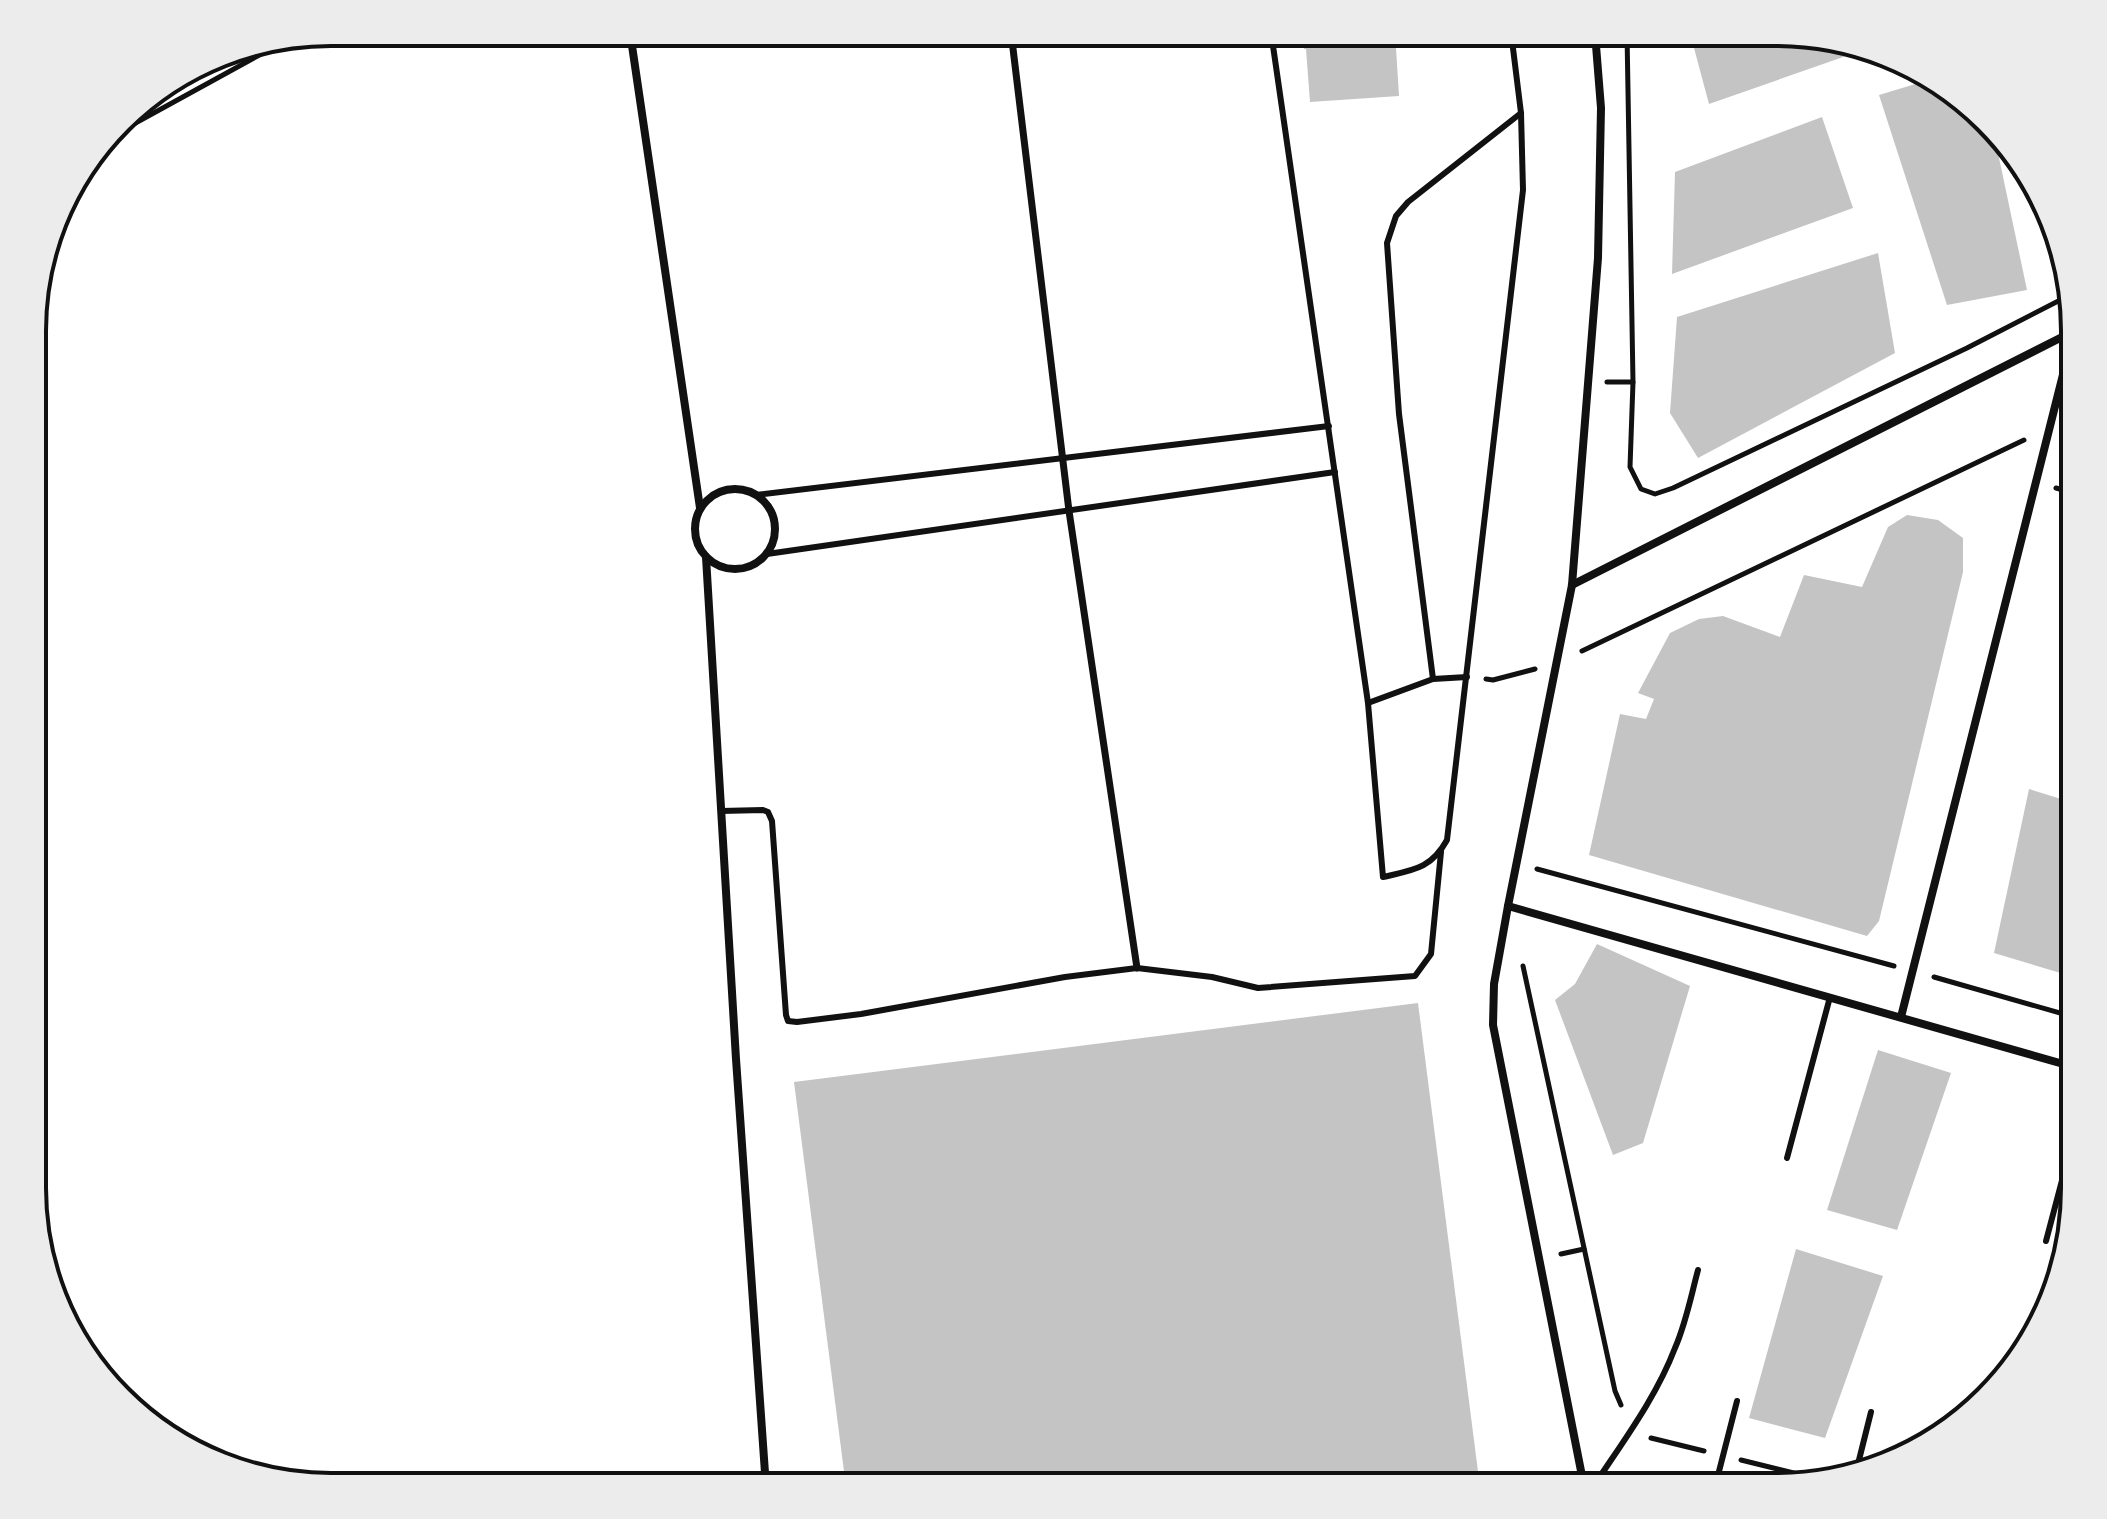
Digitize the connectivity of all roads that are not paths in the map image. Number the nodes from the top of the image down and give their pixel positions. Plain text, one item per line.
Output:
1 (632, 46) edge
2 (1013, 46) edge
3 (1273, 46) edge
4 (1513, 46) edge
5 (1596, 46) edge
6 (1521, 113) junction
7 (2060, 338) edge
8 (2060, 385) edge
9 (1329, 426) junction
10 (1063, 458) junction
11 (1335, 472) junction
12 (756, 495) junction
13 (700, 508) junction
14 (1069, 511) junction
15 (767, 554) junction
16 (706, 557) junction
17 (1572, 585) junction
18 (1467, 677) junction
19 (1433, 679) junction
20 (1368, 703) junction
21 (721, 811) junction
22 (1441, 852) junction
23 (1508, 906) junction
24 (1137, 968) junction
25 (1830, 997) junction
26 (1901, 1017) junction
27 (2061, 1063) edge
28 (1787, 1158) dead end
29 (2061, 1184) edge
30 (2046, 1241) dead end
31 (1698, 1270) dead end
32 (1737, 1401) dead end
33 (1871, 1412) dead end
34 (1859, 1460) edge
35 (765, 1473) edge
36 (1581, 1473) edge
37 (1602, 1473) edge
38 (1719, 1473) edge

1 - 13 street
2 - 10 street
3 - 9 lane
4 - 6 lane
5 - 17 street
6 - 18 lane
6 - 19 lane
7 - 17 street
8 - 26 street
9 - 10 lane
9 - 11 lane
10 - 12 lane
10 - 14 street
11 - 14 lane
11 - 20 lane
12 - 13 street
12 - 15 street
13 - 16 street
14 - 15 lane
14 - 24 street
15 - 16 street
16 - 21 street
17 - 23 street
18 - 19 lane
18 - 22 lane
19 - 20 lane
20 - 22 lane
21 - 24 lane
21 - 35 street
22 - 24 lane
23 - 25 street
23 - 36 street
25 - 26 street
25 - 28 lane
26 - 27 street
29 - 30 lane
31 - 37 lane
32 - 38 lane
33 - 34 lane

